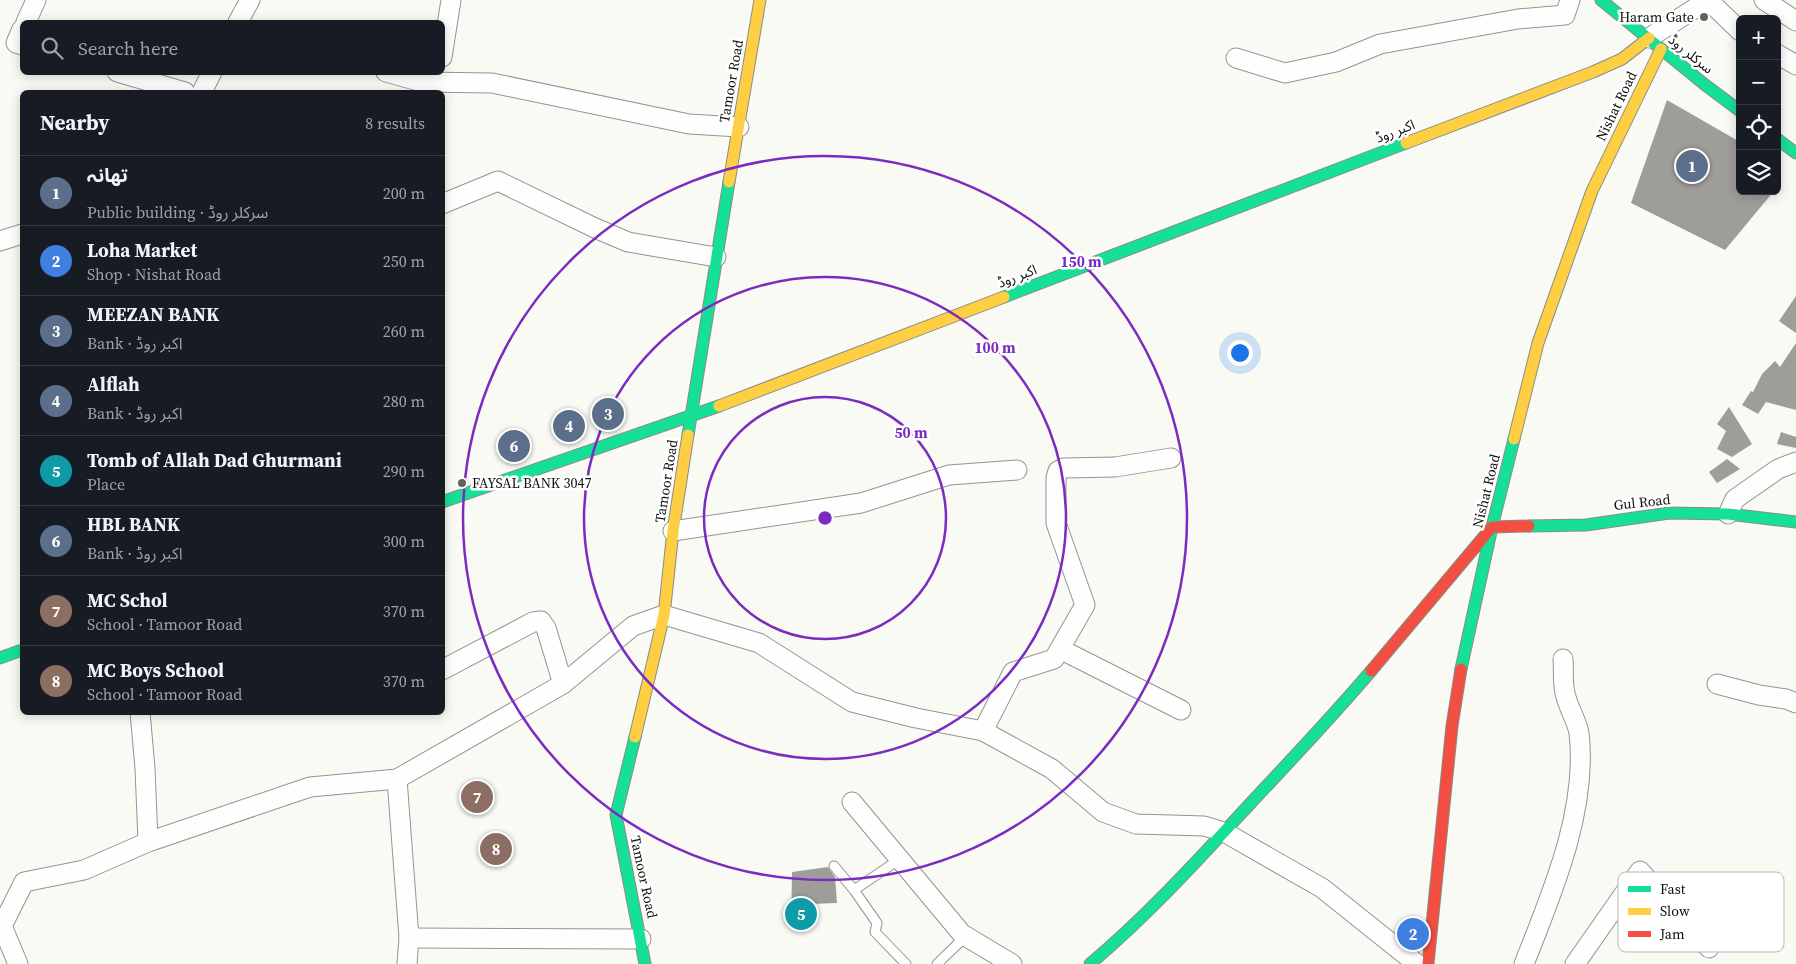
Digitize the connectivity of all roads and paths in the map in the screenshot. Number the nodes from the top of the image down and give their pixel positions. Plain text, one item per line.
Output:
1 (36, 0) edge
2 (250, 0) edge
3 (451, 0) edge
4 (760, 0) edge
5 (1570, 0) edge
6 (1600, 0) edge
7 (1708, 0) edge
8 (1764, 0) edge
9 (27, 20) edge
10 (242, 20) edge
11 (1796, 21) edge
12 (1736, 27) edge
13 (445, 38) edge
14 (1655, 44) junction
15 (1781, 56) edge
16 (1236, 58) dead end
17 (1796, 65) edge
18 (127, 75) edge
19 (210, 75) edge
20 (397, 75) edge
21 (438, 82) edge
22 (178, 90) edge
23 (203, 90) edge
24 (1736, 108) edge
25 (739, 127) junction
26 (1781, 142) edge
27 (1796, 152) edge
28 (445, 203) edge
29 (20, 235) edge
30 (0, 241) edge
31 (716, 256) junction
32 (691, 418) junction
33 (1171, 458) dead end
34 (1796, 462) edge
35 (1017, 470) dead end
36 (445, 501) edge
37 (1728, 514) junction
38 (1796, 522) edge
39 (1492, 526) junction
40 (673, 531) junction
41 (664, 615) junction
42 (1060, 649) junction
43 (20, 651) edge
44 (0, 658) edge
45 (1563, 659) dead end
46 (445, 668) edge
47 (563, 684) junction
48 (1717, 684) dead end
49 (1796, 703) edge
50 (1181, 710) dead end
51 (140, 715) edge
52 (983, 731) junction
53 (398, 779) junction
54 (852, 802) dead end
55 (1224, 832) junction
56 (148, 842) junction
57 (900, 859) junction
58 (834, 866) dead end
59 (854, 890) junction
60 (1618, 902) edge
61 (1, 928) edge
62 (967, 936) junction
63 (409, 938) junction
64 (642, 940) junction
65 (18, 964) edge
66 (407, 964) edge
67 (645, 964) edge
68 (906, 964) edge
69 (938, 964) edge
70 (1012, 964) edge
71 (1090, 964) edge
72 (1417, 964) edge
73 (1428, 964) edge
74 (1524, 964) edge
75 (1575, 964) edge

1 - 9 street
2 - 10 street
3 - 13 street
4 - 25 street, Tamoor Road
5 - 16 street
6 - 14 street, سرکلر روڈ
7 - 12 street
7 - 14 street
8 - 11 street
14 - 24 street, سرکلر روڈ
14 - 32 street, اکبر روڈ
14 - 39 street, Nishat Road
15 - 17 street
18 - 22 street
19 - 23 street
20 - 21 street
21 - 25 street
25 - 31 street, Tamoor Road
26 - 27 street
28 - 31 street
29 - 30 street
31 - 32 street, Tamoor Road
32 - 36 street, اکبر روڈ
32 - 40 street, Tamoor Road
33 - 42 street
34 - 37 street
35 - 40 street
37 - 38 street, Gul Road
37 - 39 street, Gul Road
39 - 55 street
39 - 73 street, Nishat Road
40 - 41 street, Tamoor Road
41 - 47 street
41 - 52 street
41 - 64 street, Tamoor Road
42 - 50 street
42 - 52 street
43 - 44 street
45 - 74 street
46 - 47 street
47 - 53 street
48 - 49 street
51 - 56 street
52 - 55 street
53 - 56 street
53 - 63 street
54 - 57 street
55 - 71 street
55 - 72 street
56 - 61 street
57 - 59 lane
57 - 62 street
58 - 59 lane
59 - 68 lane
60 - 75 street
61 - 65 street
62 - 69 lane
62 - 70 street
63 - 64 street
63 - 66 street
64 - 67 street, Tamoor Road

